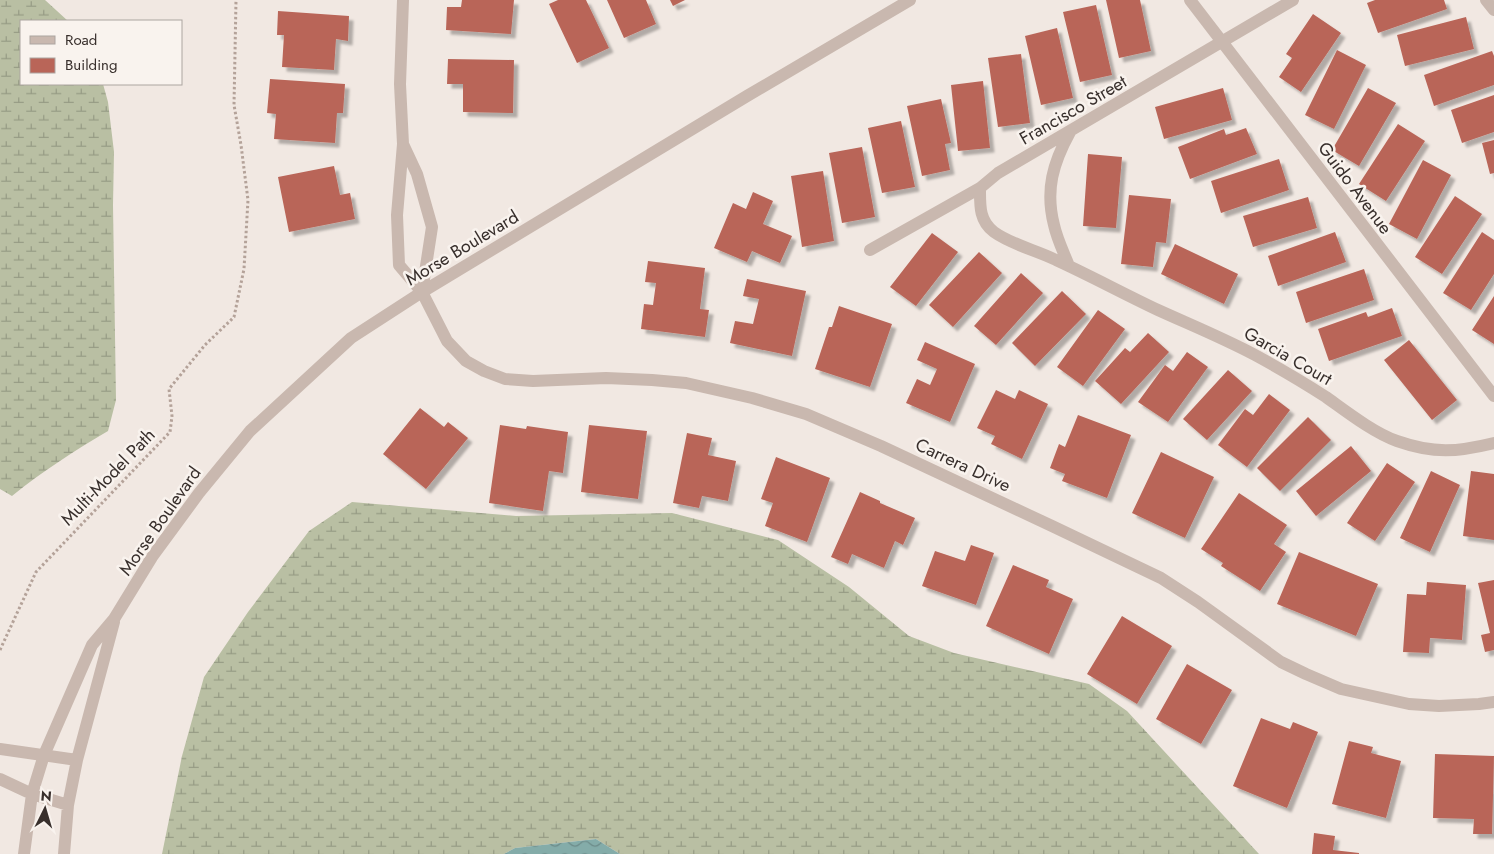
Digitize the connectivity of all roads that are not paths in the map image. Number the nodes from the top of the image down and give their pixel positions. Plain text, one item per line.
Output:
1 (403, 0) edge
2 (910, 0) edge
3 (1190, 0) edge
4 (1293, 0) edge
5 (1486, 0) edge
6 (1494, 10) edge
7 (1222, 42) junction
8 (1070, 132) junction
9 (402, 144) junction
10 (980, 188) junction
11 (870, 250) dead end
12 (1069, 266) junction
13 (422, 292) junction
14 (1494, 396) edge
15 (1494, 443) edge
16 (114, 620) junction
17 (1494, 702) edge
18 (0, 749) edge
19 (44, 755) junction
20 (78, 760) junction
21 (0, 779) edge
22 (32, 794) junction
23 (68, 805) junction
24 (24, 854) edge
25 (64, 854) edge

1 - 9 street, Carrera Drive
2 - 13 street, Morse Boulevard
3 - 7 street, Guido Avenue
4 - 7 street, Francisco Street
5 - 6 street
7 - 8 street, Francisco Street
7 - 14 street, Guido Avenue
8 - 10 street, Francisco Street
8 - 12 street
9 - 13 street
9 - 13 street, Carrera Drive
10 - 11 street, Francisco Street
10 - 12 street, Garcia Court
12 - 15 street, Garcia Court
13 - 16 street, Morse Boulevard
13 - 17 street, Carrera Drive
16 - 19 street, Morse Boulevard
16 - 20 street, Morse Boulevard
18 - 19 street
19 - 20 street
19 - 22 street, Morse Boulevard
20 - 23 street, Morse Boulevard
21 - 22 street
22 - 23 street
22 - 24 street, Morse Boulevard
23 - 25 street, Morse Boulevard

